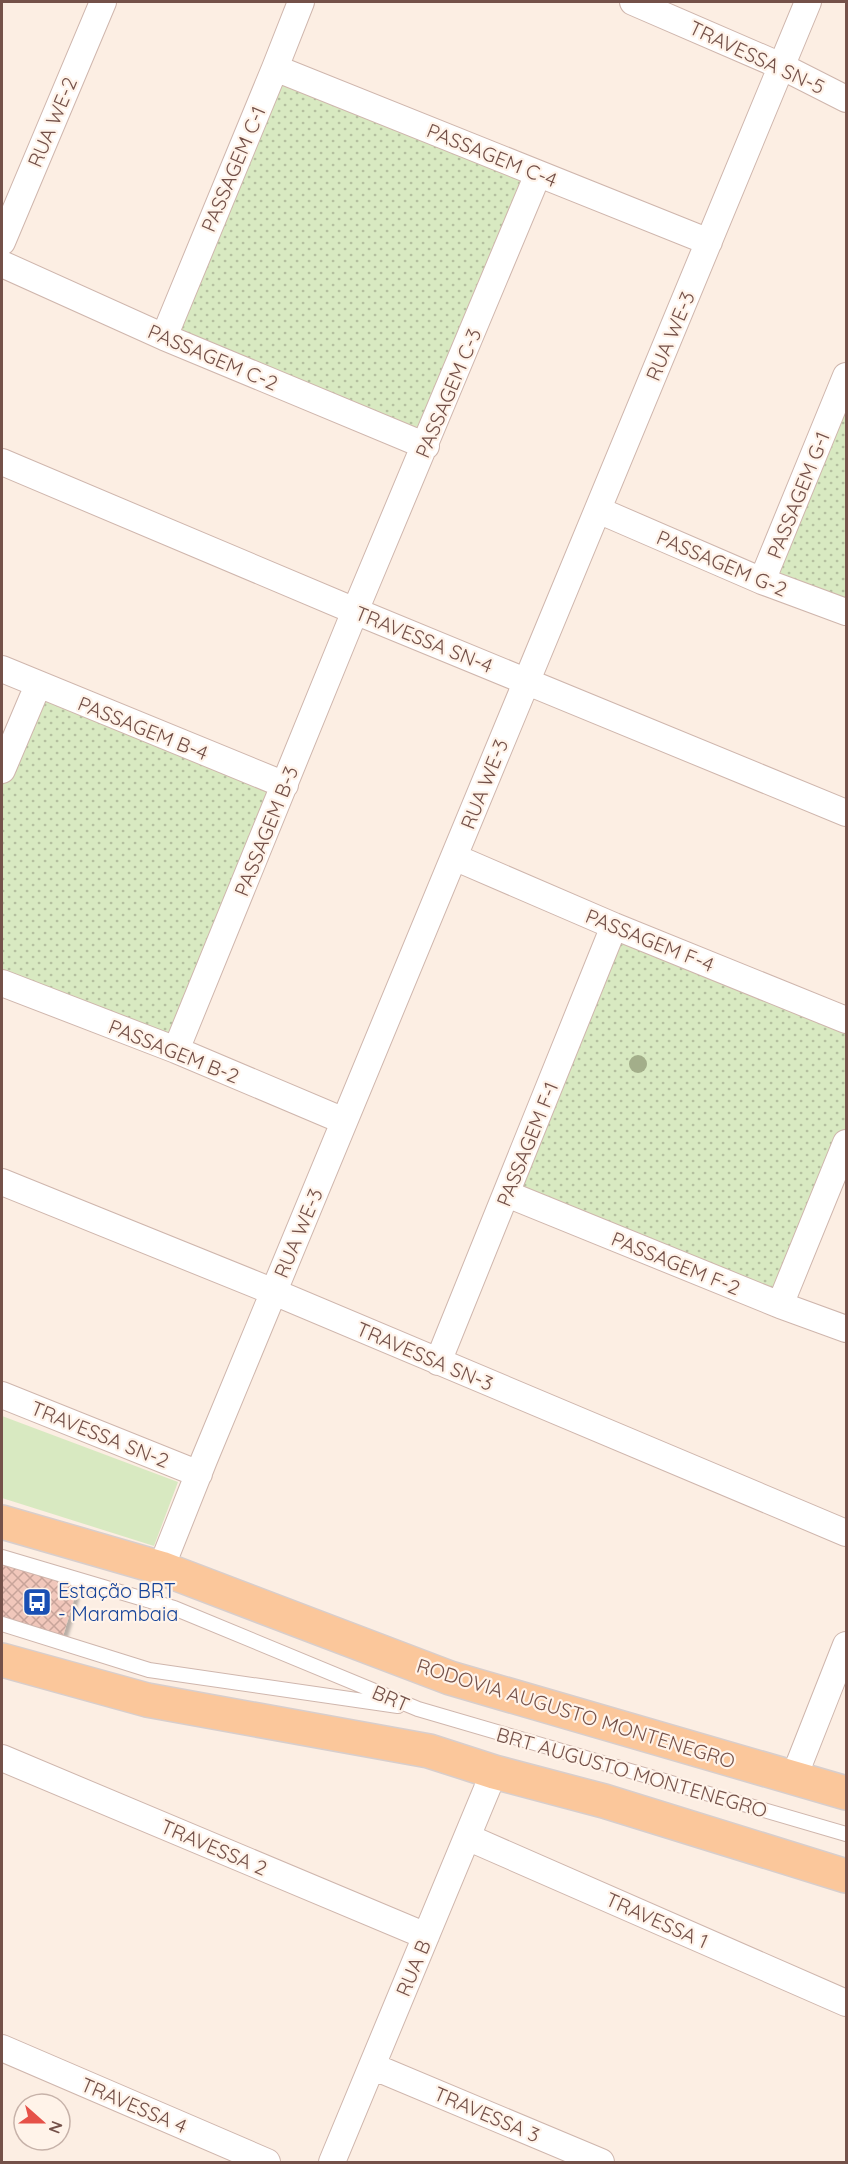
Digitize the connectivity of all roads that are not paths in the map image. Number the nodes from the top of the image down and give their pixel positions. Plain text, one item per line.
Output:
1 (103, 2) edge
2 (301, 2) edge
3 (633, 2) edge
4 (808, 2) edge
5 (781, 66) junction
6 (275, 68) junction
7 (846, 99) edge
8 (538, 174) junction
9 (2, 242) edge
10 (709, 242) junction
11 (2, 264) edge
12 (164, 337) junction
13 (846, 376) edge
14 (426, 446) junction
15 (2, 462) edge
16 (598, 510) junction
17 (762, 581) junction
18 (355, 611) junction
19 (846, 612) edge
20 (2, 669) edge
21 (527, 681) junction
22 (38, 685) junction
23 (2, 770) edge
24 (285, 786) junction
25 (846, 813) edge
26 (454, 857) junction
27 (614, 926) junction
28 (2, 983) edge
29 (846, 1020) edge
30 (176, 1050) junction
31 (344, 1121) junction
32 (846, 1143) edge
33 (2, 1182) edge
34 (507, 1194) junction
35 (274, 1292) junction
36 (780, 1305) junction
37 (846, 1329) edge
38 (438, 1362) junction
39 (2, 1395) edge
40 (199, 1473) junction
41 (2, 1522) edge
42 (846, 1533) edge
43 (2, 1557) edge
44 (161, 1568) junction
45 (2, 1624) edge
46 (846, 1645) edge
47 (2, 1660) edge
48 (418, 1709) junction
49 (2, 1758) edge
50 (494, 1772) junction
51 (794, 1777) junction
52 (846, 1793) edge
53 (846, 1834) edge
54 (467, 1837) junction
55 (846, 1876) edge
56 (426, 1936) junction
57 (846, 2003) edge
58 (2, 2048) edge
59 (372, 2066) junction
60 (267, 2163) edge
61 (332, 2163) edge
62 (601, 2163) edge

1 - 9 street, RUA WE-2
2 - 6 street, PASSAGEM C-1
3 - 5 street, TRAVESSA SN-5
4 - 5 street, RUA WE-3
5 - 7 street, TRAVESSA SN-5
5 - 10 street, RUA WE-3
6 - 8 street, PASSAGEM C-4
6 - 12 street, PASSAGEM C-1
8 - 10 street, PASSAGEM C-4
8 - 14 street, PASSAGEM C-3
10 - 16 street, RUA WE-3
11 - 12 street, PASSAGEM C-2
12 - 14 street, PASSAGEM C-2
13 - 17 street, PASSAGEM G-1
14 - 18 street, PASSAGEM C-3
15 - 18 street, TRAVESSA SN-4
16 - 17 street, PASSAGEM G-2
16 - 21 street, RUA WE-3
17 - 19 street, PASSAGEM G-2
18 - 21 street, TRAVESSA SN-4
18 - 24 street, PASSAGEM B-3
20 - 22 street, PASSAGEM B-4
21 - 25 street, TRAVESSA SN-4
21 - 26 street, RUA WE-3
22 - 23 street
22 - 24 street, PASSAGEM B-4
24 - 30 street, PASSAGEM B-3
26 - 27 street, PASSAGEM F-4
26 - 31 street, RUA WE-3
27 - 29 street, PASSAGEM F-4
27 - 34 street, PASSAGEM F-1
28 - 30 street, PASSAGEM B-2
30 - 31 street, PASSAGEM B-2
31 - 35 street, RUA WE-3
32 - 36 street
33 - 35 street, TRAVESSA SN-3
34 - 36 street, PASSAGEM F-2
34 - 38 street, PASSAGEM F-1
35 - 38 street, TRAVESSA SN-3
35 - 40 street, RUA WE-3
36 - 37 street, PASSAGEM F-2
38 - 42 street, TRAVESSA SN-3
39 - 40 street, TRAVESSA SN-2
40 - 44 street, RUA WE-3
41 - 44 main road, RODOVIA AUGUSTO MONTENEGRO
43 - 48 lane, BRT
44 - 51 main road, RODOVIA AUGUSTO MONTENEGRO
45 - 48 lane, BRT
46 - 51 street
47 - 50 main road
48 - 53 lane, BRT AUGUSTO MONTENEGRO
49 - 56 street, TRAVESSA 2
50 - 54 street, RUA B
50 - 55 main road
51 - 52 main road, RODOVIA AUGUSTO MONTENEGRO
54 - 56 street, RUA B
54 - 57 street, TRAVESSA 1
56 - 59 street, RUA B
58 - 60 street, TRAVESSA 4
59 - 61 street, RUA B
59 - 62 street, TRAVESSA 3

